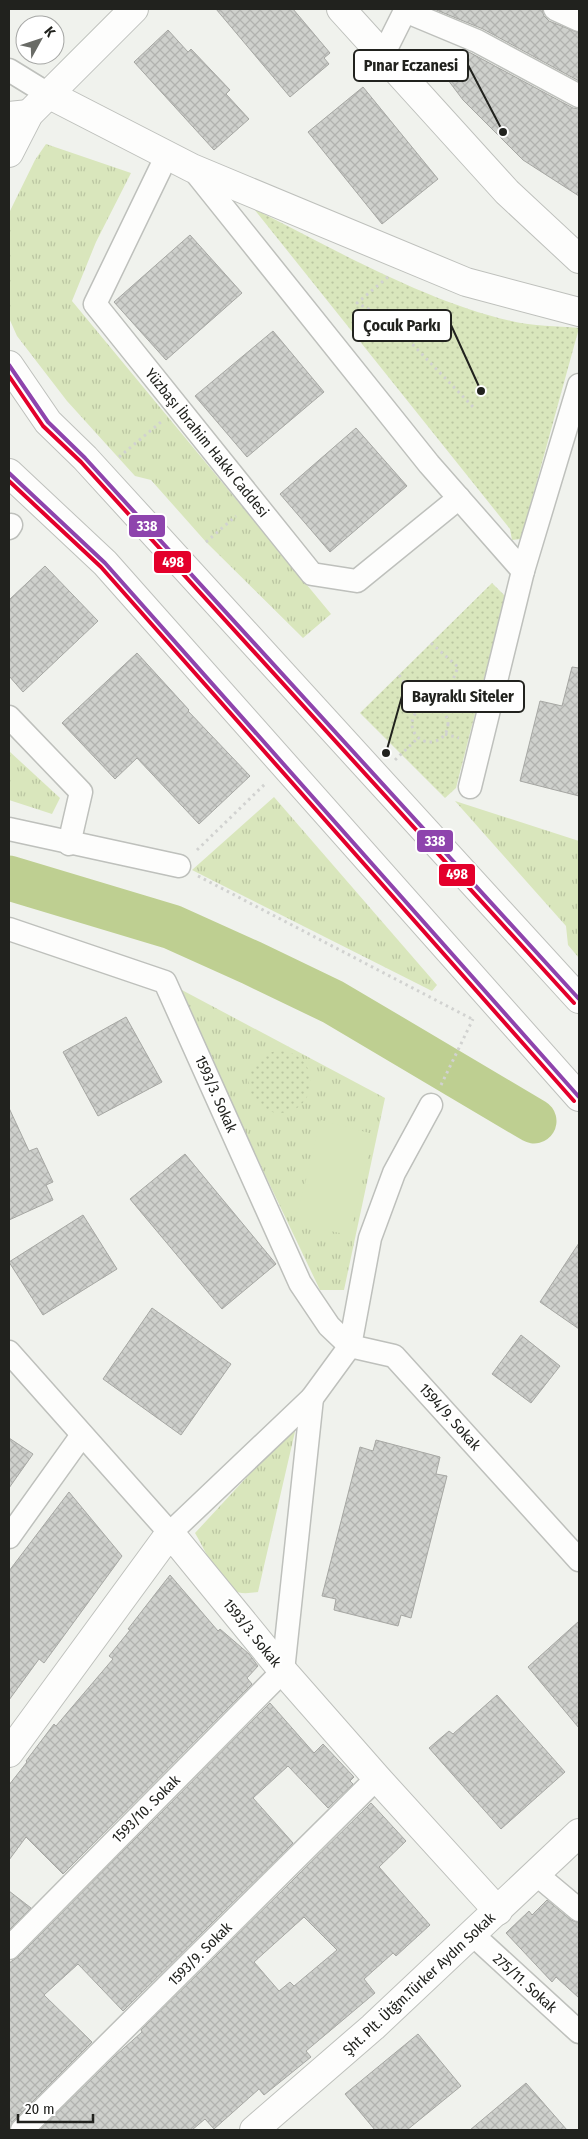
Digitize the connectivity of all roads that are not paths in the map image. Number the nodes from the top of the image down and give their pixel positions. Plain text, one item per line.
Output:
1 (134, 9) edge
2 (341, 9) edge
3 (555, 9) edge
4 (406, 10) edge
5 (579, 20) edge
6 (383, 54) junction
7 (9, 70) edge
8 (48, 94) junction
9 (579, 96) edge
10 (16, 118) edge
11 (9, 153) edge
12 (167, 155) junction
13 (192, 168) junction
14 (579, 259) edge
15 (579, 312) edge
16 (9, 365) edge
17 (579, 385) edge
18 (9, 473) edge
19 (459, 498) junction
20 (523, 571) junction
21 (9, 717) edge
22 (470, 787) dead end
23 (9, 828) edge
24 (69, 844) junction
25 (179, 866) road end
26 (9, 929) edge
27 (579, 1000) edge
28 (579, 1097) edge
29 (431, 1106) road end
30 (350, 1346) junction
31 (9, 1352) edge
32 (312, 1398) junction
33 (82, 1435) junction
34 (170, 1533) junction
35 (9, 1537) edge
36 (579, 1560) edge
37 (283, 1671) junction
38 (9, 1753) edge
39 (377, 1778) junction
40 (579, 1833) edge
41 (536, 1874) junction
42 (579, 1910) edge
43 (498, 1911) junction
44 (472, 1934) junction
45 (9, 1948) edge
46 (579, 2032) edge
47 (22, 2130) edge
48 (254, 2130) edge

1 - 8 main road
2 - 6 main road
3 - 5 street
4 - 6 street
4 - 9 street
6 - 14 main road
7 - 8 street
8 - 10 main road
8 - 12 main road
10 - 11 main road
12 - 13 main road
12 - 19 street, Yüzbaşı İbrahim Hakkı Caddesi
13 - 15 main road
13 - 19 street
16 - 27 main road
17 - 20 street
18 - 28 main road
19 - 20 street
20 - 22 street
21 - 24 street
23 - 24 street
24 - 25 street
26 - 30 street, 1593/3. Sokak
29 - 30 street
30 - 32 street
30 - 36 street, 1594/9. Sokak
31 - 33 street, 1593/3. Sokak
32 - 34 street
32 - 37 street
33 - 34 street, 1593/3. Sokak
33 - 35 street
34 - 37 main road, 1593/3. Sokak
34 - 38 main road
37 - 39 main road, 1593/3. Sokak
37 - 45 street, 1593/10. Sokak
39 - 43 main road, 1593/3. Sokak
39 - 47 street, 1593/9. Sokak
40 - 41 main road, Şht. Plt. Ütğm.Türker Aydın Sokak
41 - 42 street
41 - 43 main road, Şht. Plt. Ütğm.Türker Aydın Sokak
43 - 44 main road, Şht. Plt. Ütğm.Türker Aydın Sokak
44 - 46 street, 275/11. Sokak
44 - 48 main road, Şht. Plt. Ütğm.Türker Aydın Sokak

